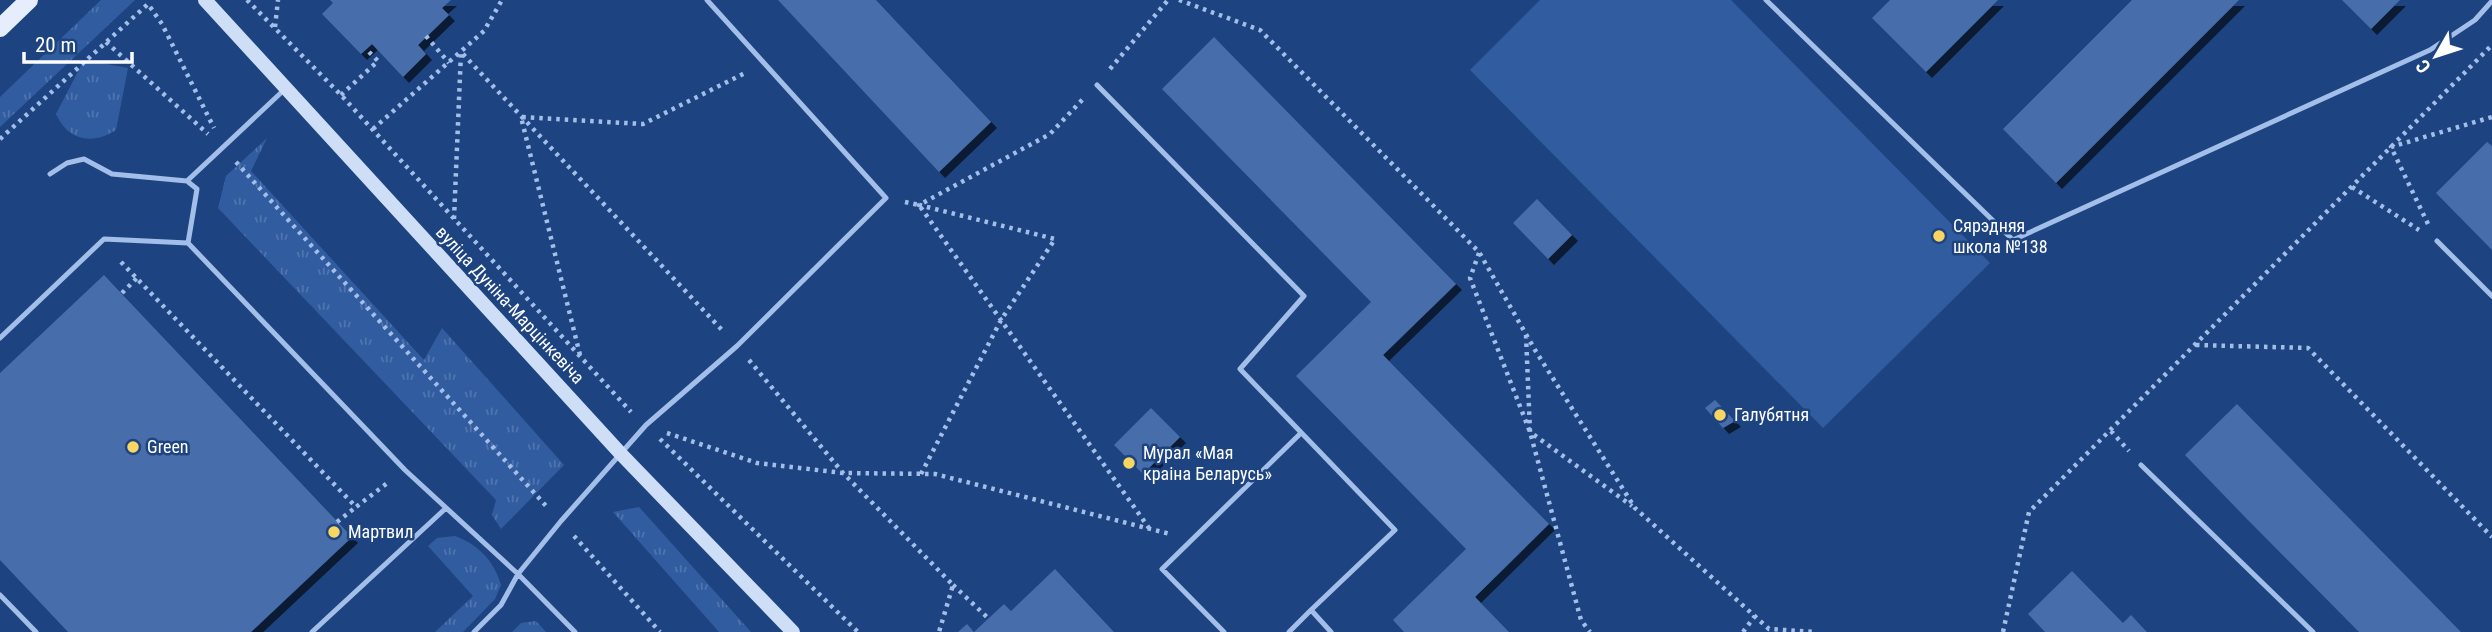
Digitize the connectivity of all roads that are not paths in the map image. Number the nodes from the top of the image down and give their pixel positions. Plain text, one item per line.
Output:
1 (29, 0) edge
2 (205, 0) edge
3 (707, 0) edge
4 (1766, 0) edge
5 (2492, 1) edge
6 (0, 27) edge
7 (1097, 85) road end
8 (285, 89) junction
9 (50, 174) dead end
10 (187, 181) junction
11 (2437, 241) road end
12 (188, 243) junction
13 (2492, 296) edge
14 (0, 338) edge
15 (1301, 433) junction
16 (621, 454) junction
17 (2141, 465) dead end
18 (444, 509) junction
19 (518, 574) junction
20 (0, 595) edge
21 (1311, 610) junction
22 (36, 632) edge
23 (312, 632) edge
24 (474, 632) edge
25 (575, 632) edge
26 (793, 632) edge
27 (1224, 632) edge
28 (1289, 632) edge
29 (1331, 632) edge
30 (2313, 632) edge

1 - 6 main road
2 - 8 street, вуліца Дуніна-Марцінкевіча
3 - 16 lane
4 - 5 lane
7 - 15 lane
8 - 10 lane
8 - 16 street, вуліца Дуніна-Марцінкевіча
9 - 10 lane
10 - 12 lane
11 - 13 lane
12 - 14 lane
12 - 18 lane
15 - 21 lane
15 - 27 lane
16 - 19 lane
16 - 26 street, вуліца Дуніна-Марцінкевіча
17 - 30 lane
18 - 19 lane
18 - 23 lane
19 - 24 lane
19 - 25 lane
20 - 22 lane
21 - 28 lane
21 - 29 lane

